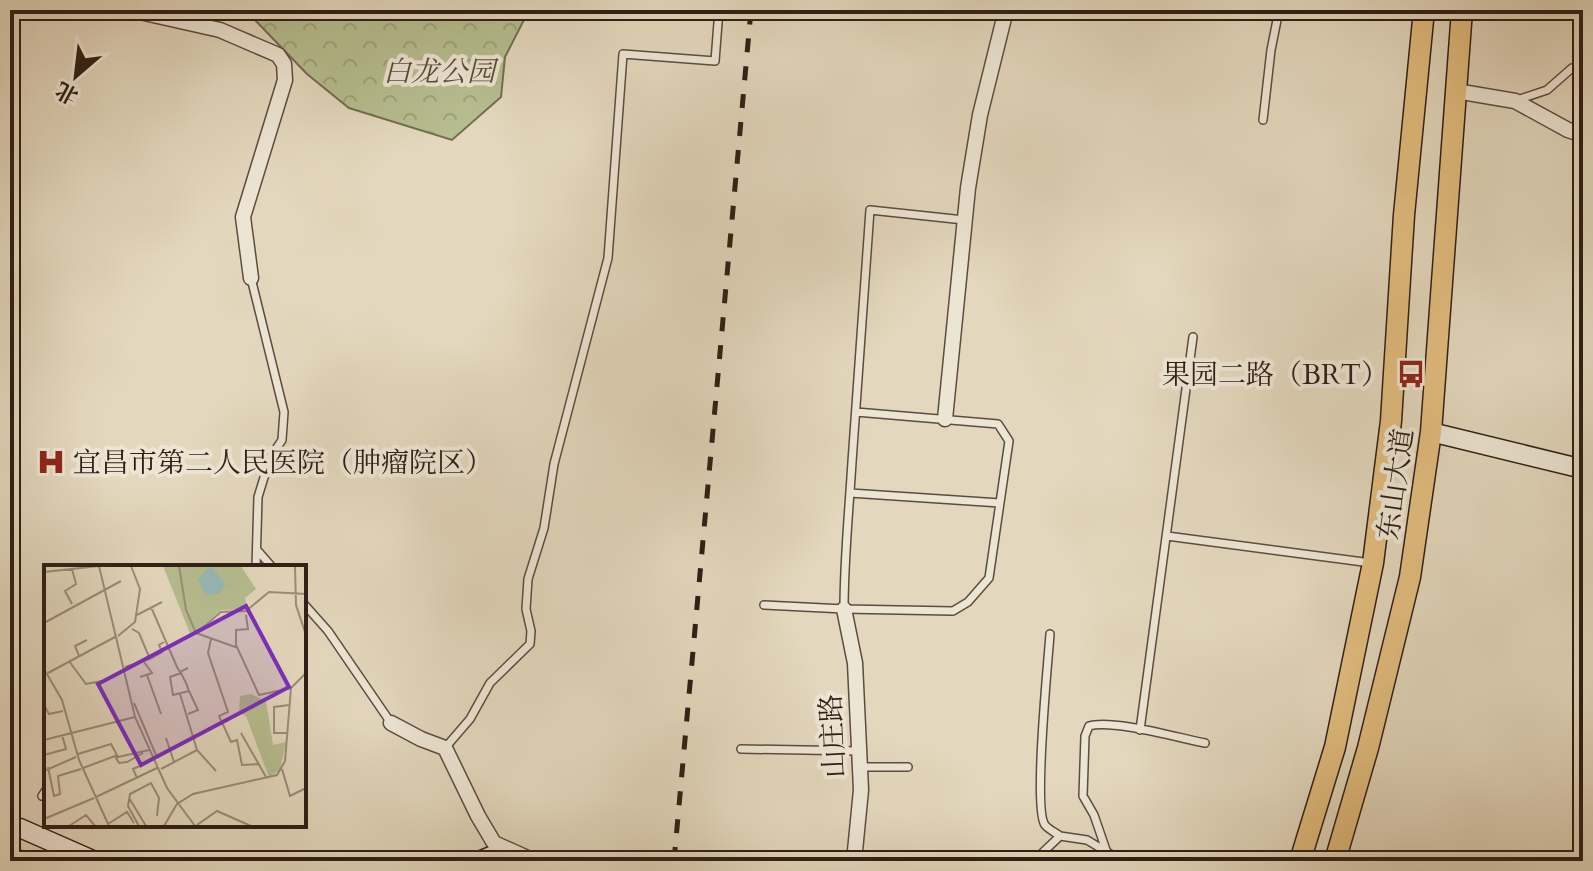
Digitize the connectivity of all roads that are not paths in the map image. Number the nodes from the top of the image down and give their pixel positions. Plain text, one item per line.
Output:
1 (131, 10) edge
2 (719, 10) edge
3 (1006, 10) edge
4 (1279, 10) edge
5 (1424, 10) edge
6 (1462, 10) edge
7 (1583, 67) edge
8 (1456, 91) junction
9 (1515, 101) junction
10 (1263, 120) dead end
11 (1583, 135) edge
12 (964, 220) junction
13 (251, 278) joint
14 (1193, 337) dead end
15 (856, 412) junction
16 (945, 419) junction
17 (1431, 432) junction
18 (1583, 469) edge
19 (850, 493) junction
20 (1000, 503) junction
21 (1167, 536) junction
22 (258, 551) junction
23 (1373, 563) junction
24 (256, 565) edge
25 (270, 565) edge
26 (764, 605) dead end
27 (306, 606) edge
28 (844, 609) junction
29 (1050, 634) dead end
30 (391, 723) joint
31 (1140, 730) junction
32 (1205, 743) dead end
33 (445, 748) junction
34 (741, 749) dead end
35 (858, 751) junction
36 (860, 767) junction
37 (908, 767) dead end
38 (10, 830) edge
39 (1060, 836) junction
40 (1106, 850) junction
41 (1040, 858) edge
42 (95, 861) edge
43 (479, 861) edge
44 (520, 861) edge
45 (534, 861) edge
46 (854, 861) edge
47 (912, 861) edge
48 (1122, 861) edge
49 (1300, 861) edge
50 (1335, 861) edge

1 - 13 street
2 - 33 lane
3 - 12 street
4 - 10 lane
5 - 23 main road, 东山大道
6 - 8 main road, 东山大道
7 - 9 lane
8 - 9 street
8 - 17 main road, 东山大道
9 - 11 street
12 - 15 lane
12 - 16 street
13 - 22 lane
14 - 21 lane
15 - 16 lane
15 - 19 lane
16 - 20 lane
17 - 18 street
17 - 50 main road, 东山大道
19 - 20 lane
19 - 28 lane
20 - 28 lane
21 - 23 lane
21 - 31 lane
22 - 24 lane
22 - 25 lane
23 - 49 main road, 东山大道
26 - 28 lane
27 - 30 lane
28 - 35 street, 山庄路
29 - 39 lane
30 - 33 street
31 - 32 lane
31 - 40 lane
33 - 45 street
34 - 35 lane
35 - 36 street, 山庄路
36 - 37 lane
36 - 46 street, 山庄路
38 - 42 street
39 - 40 lane
39 - 41 lane
40 - 48 lane
41 - 47 lane
43 - 44 street

